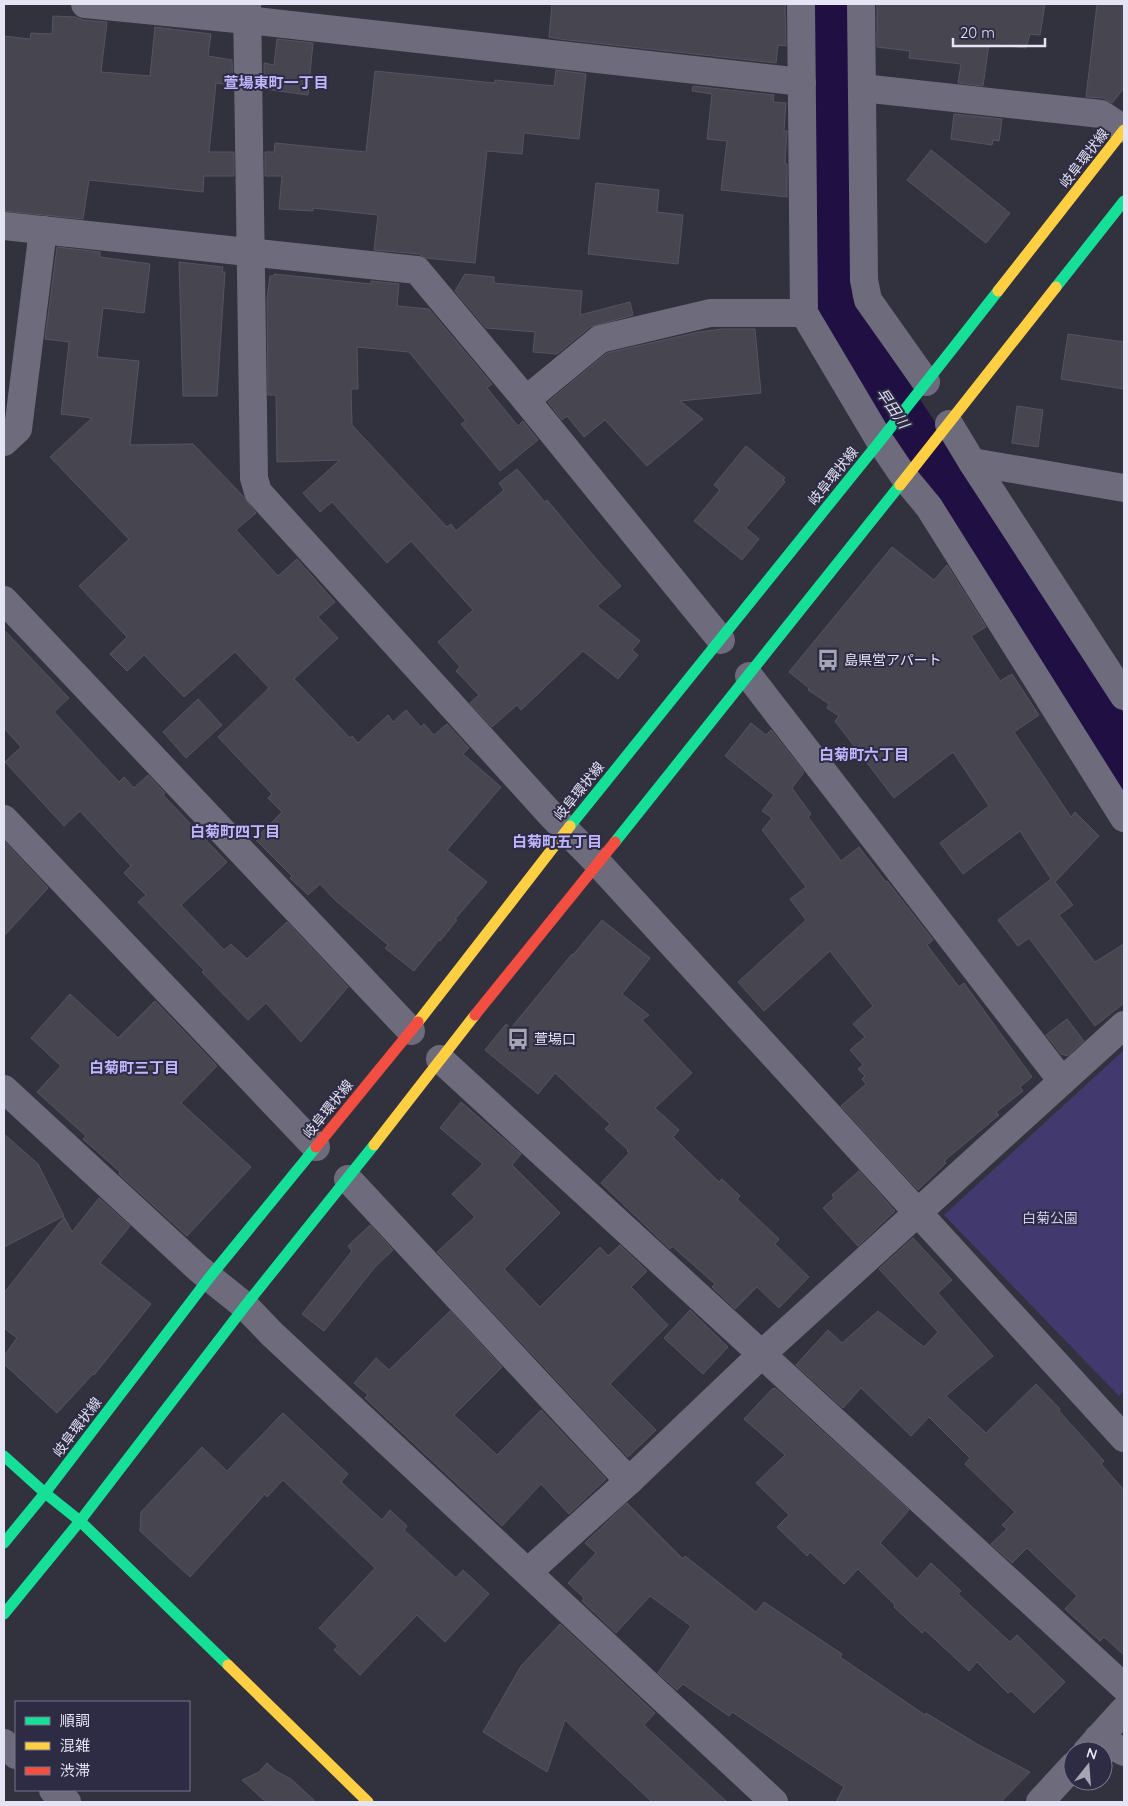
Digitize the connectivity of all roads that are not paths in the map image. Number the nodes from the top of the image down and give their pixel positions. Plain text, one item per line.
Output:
1 (85, 4) edge
2 (801, 4) edge
3 (861, 4) edge
4 (247, 12) edge
5 (802, 82) junction
6 (862, 88) junction
7 (1124, 130) edge
8 (1124, 202) edge
9 (4, 226) edge
10 (42, 230) junction
11 (252, 253) junction
12 (804, 313) junction
13 (921, 388) junction
14 (526, 400) junction
15 (946, 428) junction
16 (884, 435) junction
17 (4, 442) edge
18 (972, 462) junction
19 (909, 473) junction
20 (1124, 488) edge
21 (4, 600) edge
22 (721, 640) junction
23 (749, 676) junction
24 (1124, 696) edge
25 (1124, 818) edge
26 (4, 819) edge
27 (567, 830) junction
28 (597, 862) junction
29 (1124, 1025) edge
30 (411, 1031) junction
31 (440, 1059) junction
32 (1062, 1081) junction
33 (4, 1089) edge
34 (316, 1147) junction
35 (348, 1180) junction
36 (917, 1212) junction
37 (209, 1278) junction
38 (245, 1306) junction
39 (762, 1354) junction
40 (1124, 1438) edge
41 (4, 1456) edge
42 (629, 1481) junction
43 (45, 1493) junction
44 (80, 1521) junction
45 (4, 1543) edge
46 (528, 1572) junction
47 (4, 1614) edge
48 (1124, 1687) edge
49 (1124, 1710) edge
50 (1096, 1741) edge
51 (4, 1743) edge
52 (15, 1754) edge
53 (1063, 1777) edge
54 (54, 1791) edge
55 (67, 1802) edge
56 (368, 1802) edge
57 (774, 1802) edge
58 (1040, 1802) edge

1 - 4 street
2 - 5 street
3 - 6 street
4 - 5 street
4 - 11 street
5 - 12 street
6 - 7 street
6 - 13 street
7 - 13 main road, 岐阜環状線
8 - 15 main road
9 - 10 street
10 - 11 street
10 - 17 street
11 - 14 street
11 - 27 street
12 - 14 street
12 - 16 street
13 - 16 main road, 岐阜環状線
14 - 22 street
15 - 18 street
15 - 19 main road
16 - 19 street
16 - 22 main road, 岐阜環状線
18 - 20 street
18 - 24 street
19 - 23 main road
19 - 25 street
21 - 30 street
22 - 27 main road, 岐阜環状線
23 - 28 main road
23 - 32 street
26 - 34 street
27 - 28 street
27 - 30 main road, 岐阜環状線
28 - 31 main road
28 - 36 street
29 - 32 street
30 - 34 main road, 岐阜環状線
31 - 35 main road
31 - 39 street
32 - 36 street
33 - 37 street
34 - 37 main road, 岐阜環状線
35 - 38 main road
35 - 42 street
36 - 39 street
36 - 40 street
37 - 38 street
37 - 43 main road, 岐阜環状線
38 - 44 main road
38 - 46 street
39 - 42 street
39 - 48 street
41 - 43 main road
42 - 46 street
43 - 44 main road
43 - 45 main road, 岐阜環状線
44 - 47 main road
44 - 56 main road
46 - 57 street
49 - 50 street
51 - 52 street
53 - 58 street
54 - 55 street

